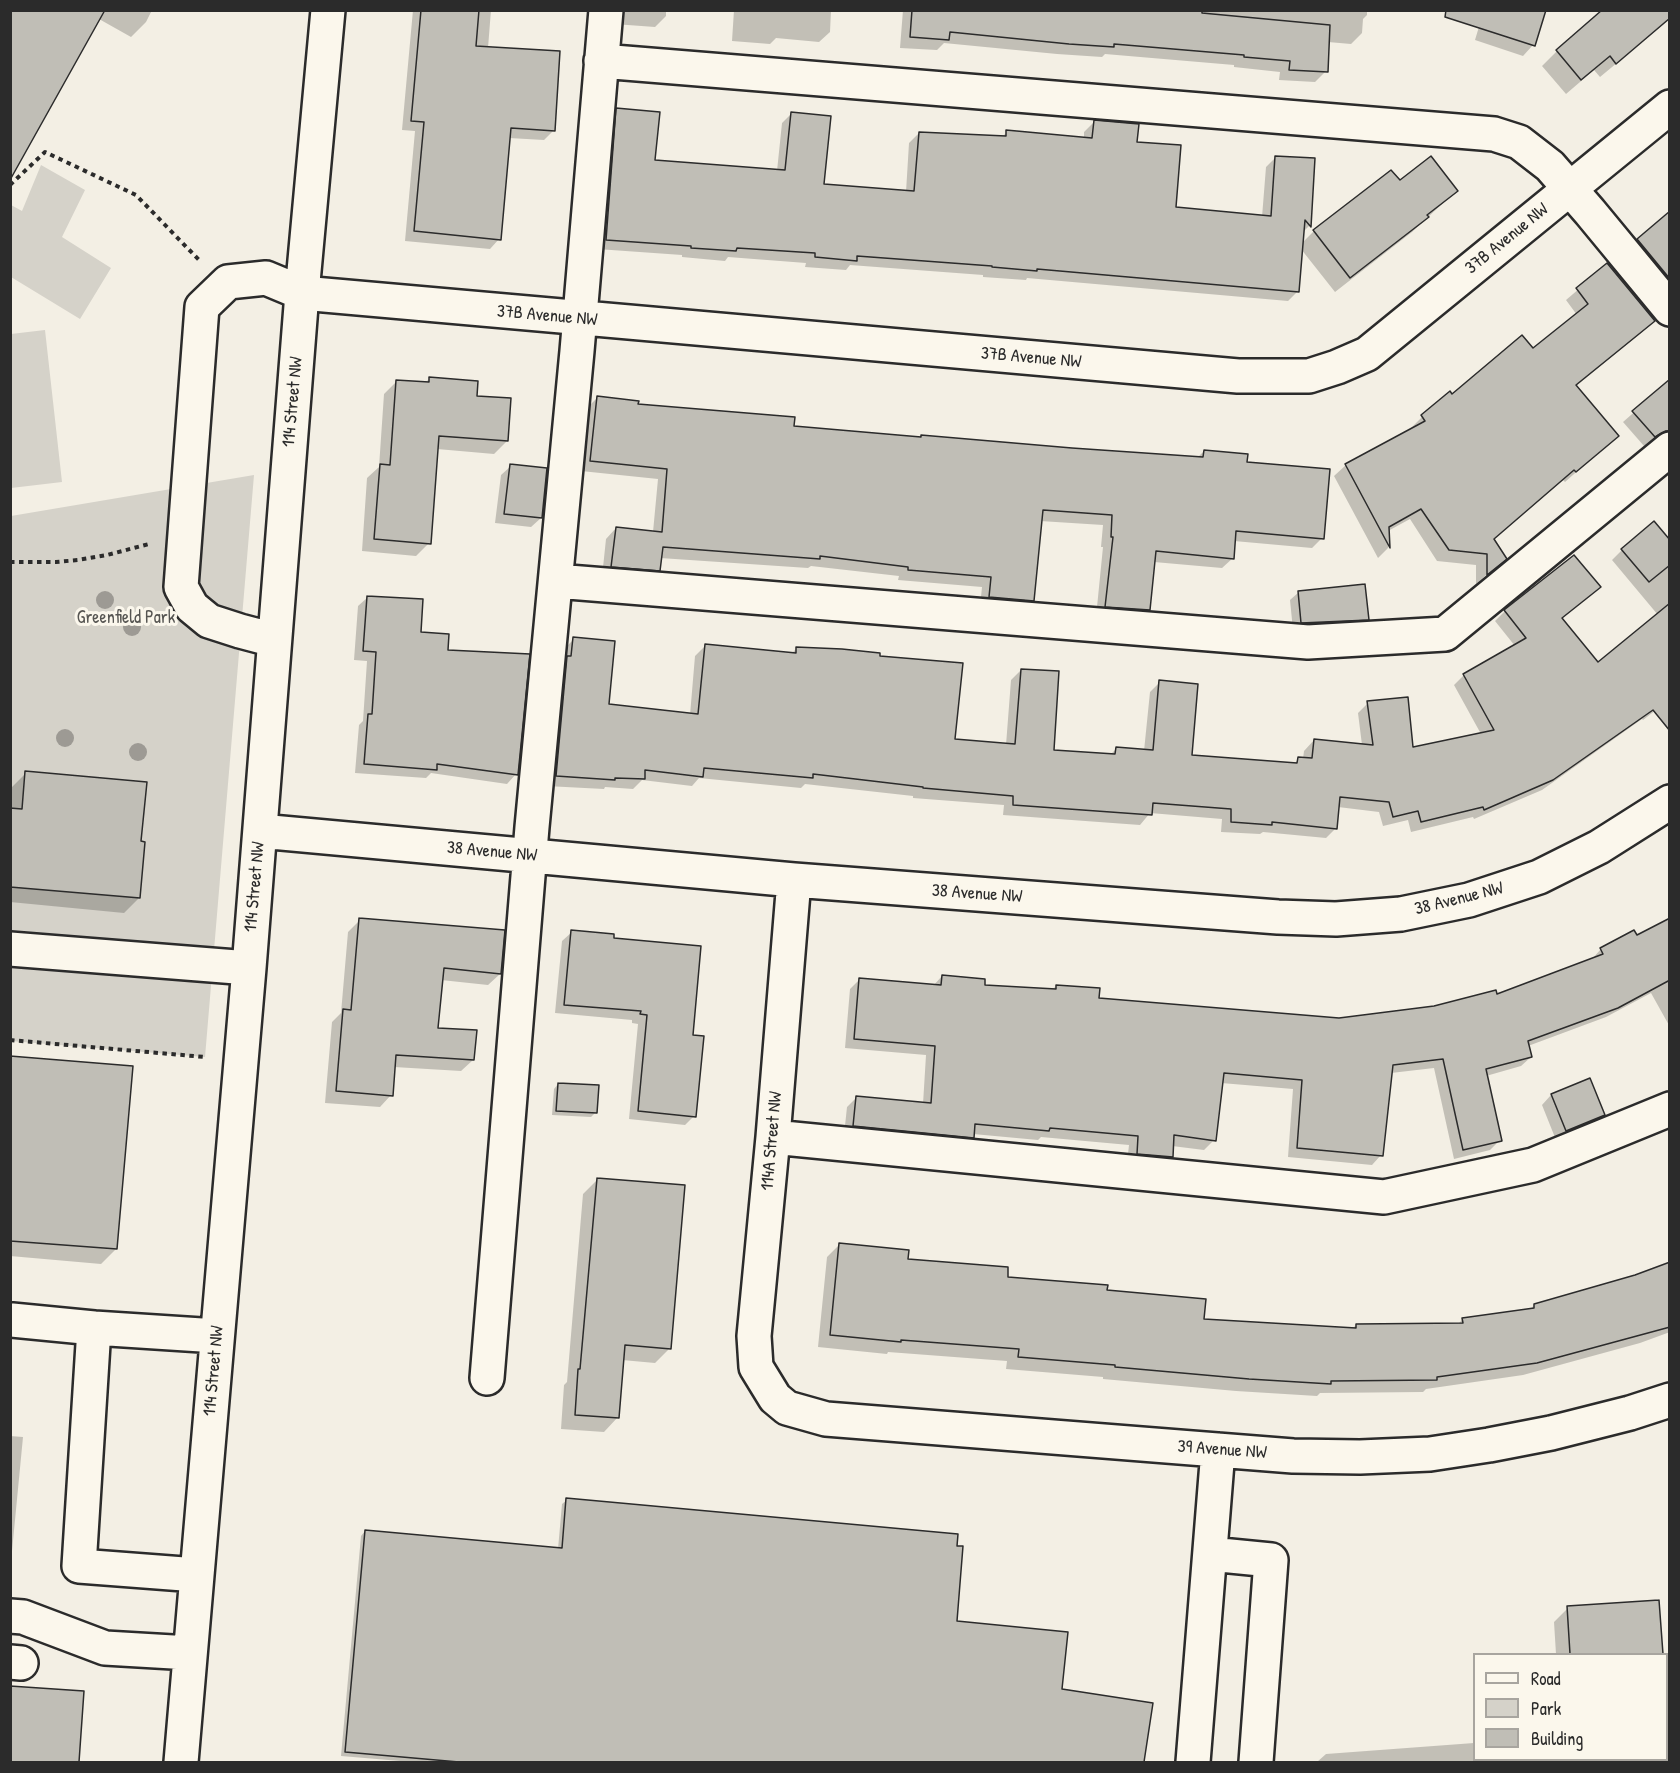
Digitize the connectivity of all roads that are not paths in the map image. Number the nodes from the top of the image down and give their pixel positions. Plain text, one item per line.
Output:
1 (328, 10) edge
2 (606, 10) edge
3 (601, 61) junction
4 (1670, 107) edge
5 (1569, 188) junction
6 (302, 293) junction
7 (1670, 309) edge
8 (579, 319) junction
9 (1670, 449) edge
10 (556, 581) junction
11 (274, 640) junction
12 (1670, 802) edge
13 (260, 831) junction
14 (530, 855) junction
15 (794, 879) junction
16 (10, 949) edge
17 (249, 968) junction
18 (1670, 1109) edge
19 (773, 1137) junction
20 (12, 1320) edge
21 (94, 1328) junction
22 (217, 1336) junction
23 (488, 1378) dead end
24 (775, 1398) joint
25 (1670, 1400) edge
26 (1218, 1450) junction
27 (1210, 1554) junction
28 (197, 1575) junction
29 (10, 1616) edge
30 (190, 1653) junction
31 (181, 1762) edge
32 (1192, 1762) edge
33 (1257, 1762) edge

1 - 6 street, 114 Street NW
2 - 3 street
3 - 5 street
3 - 8 street
4 - 5 street, 37B Avenue NW
5 - 7 street
5 - 8 street, 37B Avenue NW
6 - 8 street, 37B Avenue NW
6 - 11 street, 114 Street NW
6 - 11 street, 37B Avenue NW
8 - 10 street
9 - 10 street
10 - 14 street
11 - 13 street, 114 Street NW
12 - 15 street, 38 Avenue NW
13 - 14 street, 38 Avenue NW
13 - 17 street, 114 Street NW
14 - 15 street, 38 Avenue NW
14 - 23 street
15 - 19 street, 114A Street NW
16 - 17 street
17 - 22 street, 114 Street NW
18 - 19 street
19 - 24 street, 114A Street NW
20 - 21 street
21 - 22 street
21 - 28 street
22 - 28 street, 114 Street NW
24 - 26 street, 39 Avenue NW
25 - 26 street, 39 Avenue NW
26 - 27 street
27 - 32 street
27 - 33 street
28 - 30 street, 114 Street NW
29 - 30 street
30 - 31 street, 114 Street NW

